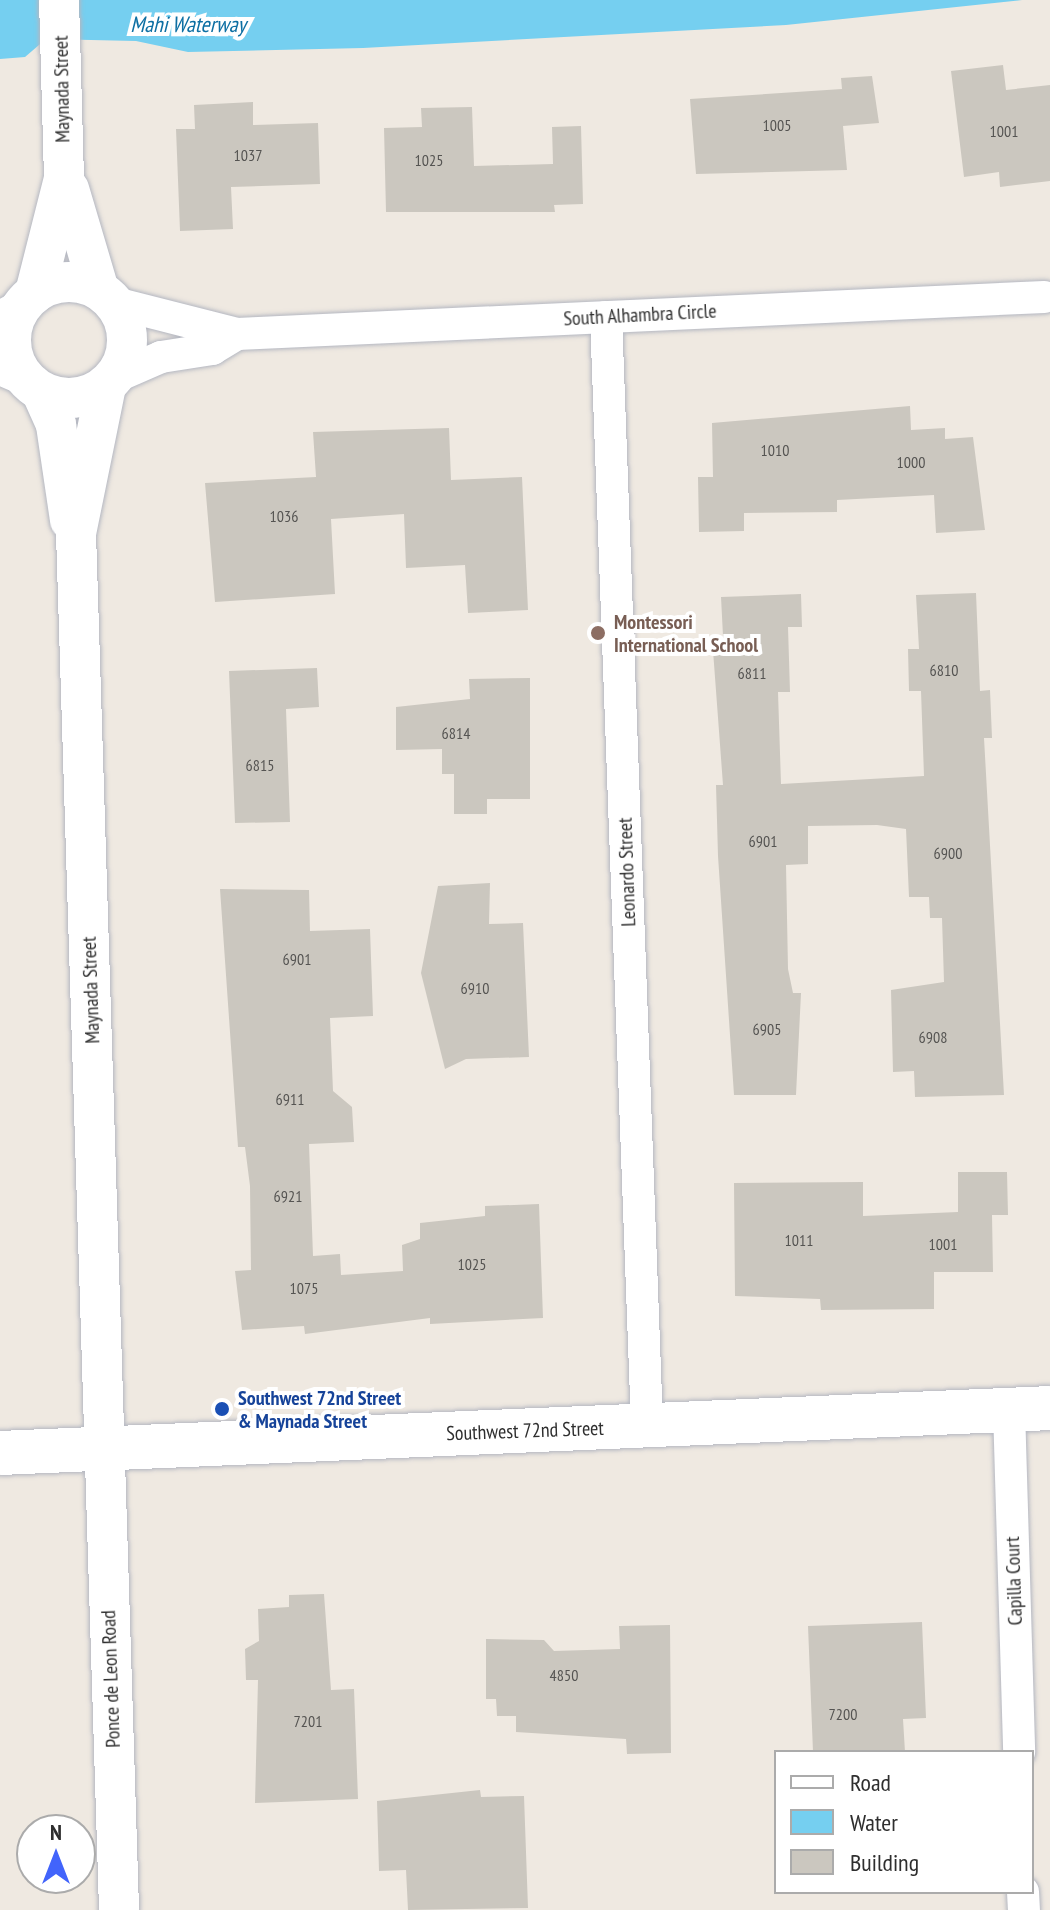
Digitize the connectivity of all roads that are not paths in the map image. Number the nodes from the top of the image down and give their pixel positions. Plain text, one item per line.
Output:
1 (59, 0) edge
2 (64, 178) junction
3 (107, 296) junction
4 (1048, 297) edge
5 (19, 305) edge
6 (606, 317) junction
7 (237, 334) junction
8 (23, 381) edge
9 (110, 381) junction
10 (76, 533) junction
11 (1030, 1408) edge
12 (647, 1426) junction
13 (106, 1448) junction
14 (0, 1453) edge
15 (1019, 1750) edge
16 (119, 1910) edge

1 - 2 street, Maynada Street
2 - 3 street, Maynada Street
2 - 5 street, Maynada Street
3 - 5 street
3 - 7 street, South Alhambra Circle
3 - 9 street
4 - 6 street, South Alhambra Circle
5 - 8 street
6 - 7 street, South Alhambra Circle
6 - 12 street, Leonardo Street
7 - 9 street, South Alhambra Circle
8 - 9 street
8 - 10 street, Maynada Street
9 - 10 street, Maynada Street
10 - 13 street, Maynada Street
11 - 12 main road, Southwest 72nd Street
11 - 15 street, Capilla Court
12 - 13 main road, Southwest 72nd Street
13 - 14 main road, Southwest 72nd Street
13 - 16 street, Ponce de Leon Road

